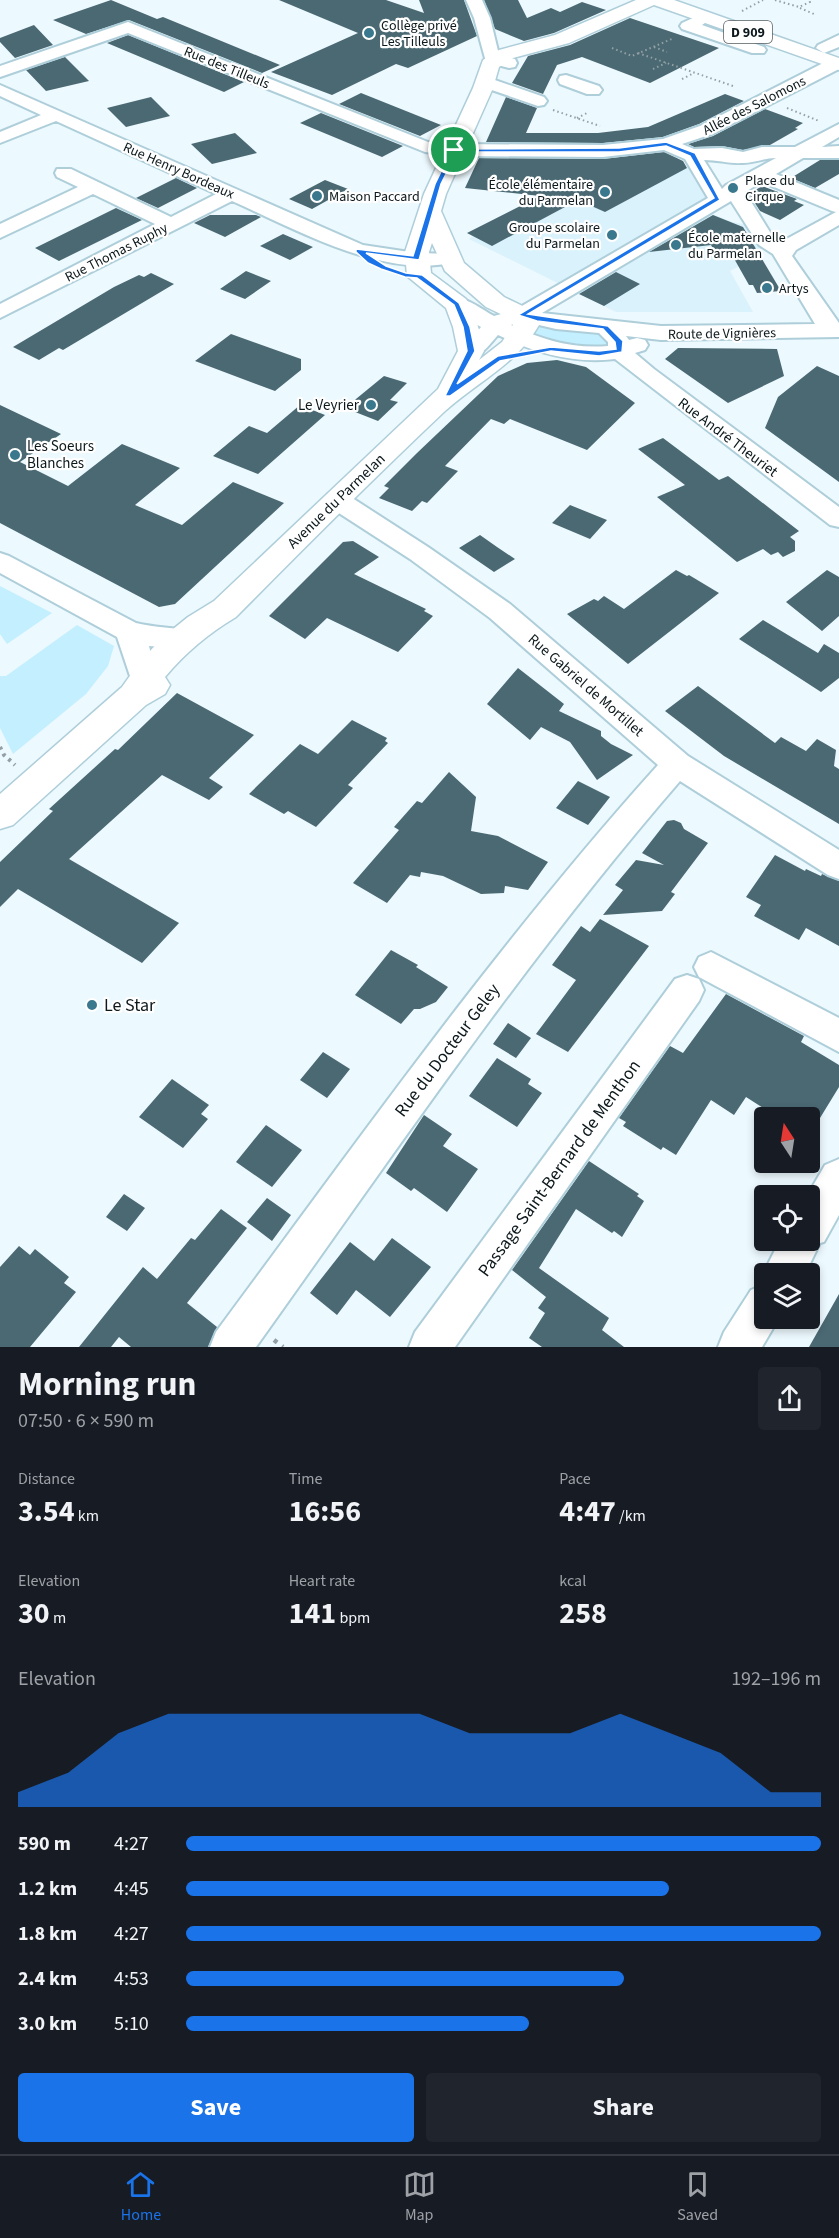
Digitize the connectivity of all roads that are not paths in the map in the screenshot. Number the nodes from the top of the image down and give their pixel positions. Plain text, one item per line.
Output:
1 (474, 0) edge
2 (651, 0) edge
3 (659, 0) edge
4 (689, 0) edge
5 (707, 12) junction
6 (758, 51) dead end
7 (836, 54) edge
8 (510, 57) junction
9 (0, 72) edge
10 (566, 80) dead end
11 (486, 82) junction
12 (0, 90) edge
13 (593, 90) dead end
14 (538, 100) dead end
15 (56, 115) junction
16 (837, 132) edge
17 (0, 138) edge
18 (666, 144) junction
19 (454, 150) junction
20 (839, 152) edge
21 (795, 153) junction
22 (692, 155) junction
23 (64, 173) dead end
24 (759, 174) junction
25 (93, 188) junction
26 (232, 193) junction
27 (725, 194) junction
28 (839, 207) edge
29 (431, 213) junction
30 (839, 217) edge
31 (170, 224) junction
32 (839, 231) edge
33 (0, 232) edge
34 (810, 241) junction
35 (783, 252) junction
36 (450, 262) junction
37 (418, 268) junction
38 (457, 304) junction
39 (0, 312) edge
40 (494, 326) junction
41 (521, 326) junction
42 (605, 327) junction
43 (835, 330) edge
44 (660, 333) junction
45 (551, 349) junction
46 (471, 351) junction
47 (620, 351) junction
48 (498, 359) junction
49 (448, 394) junction
50 (337, 500) junction
51 (839, 519) edge
52 (0, 562) edge
53 (225, 609) junction
54 (128, 631) junction
55 (184, 639) junction
56 (138, 687) junction
57 (677, 764) junction
58 (0, 816) edge
59 (839, 866) edge
60 (839, 1036) edge
61 (839, 1178) edge
62 (820, 1211) edge
63 (754, 1322) edge
64 (231, 1347) edge
65 (430, 1347) edge
66 (739, 1347) edge

1 - 8 street
2 - 8 main road
3 - 5 main road, D 909
4 - 5 main road, D 909
5 - 6 street
5 - 7 main road, D 909
5 - 7 main road, D 909
7 - 18 street, Allée des Salomons
8 - 11 main road
9 - 19 street, Rue des Tilleuls
10 - 13 street
11 - 14 street
11 - 19 main road
12 - 15 street, Rue Henry Bordeaux
15 - 17 street
15 - 26 street, Rue Henry Bordeaux
16 - 21 street
18 - 19 street, Allée des Salomons
18 - 22 street
19 - 29 main road
20 - 21 street
21 - 22 street
21 - 24 street
22 - 27 street
23 - 25 street
24 - 27 street
24 - 28 street
25 - 31 street
25 - 33 street
26 - 31 street, Rue Thomas Ruphy
26 - 37 street, Rue Henry Bordeaux
27 - 35 street
27 - 41 street
29 - 36 main road
29 - 37 main road
30 - 34 street
31 - 39 street, Rue Thomas Ruphy
32 - 34 street
34 - 35 street
35 - 43 street
36 - 37 street
36 - 41 main road
37 - 38 main road
38 - 40 street
38 - 46 main road
40 - 41 street
40 - 46 street
41 - 42 street, Route de Vignières
41 - 45 street
41 - 48 main road
42 - 44 street, Route de Vignières
42 - 47 street, Rue André Theuriet
43 - 44 street, Route de Vignières
44 - 47 street
45 - 47 street
45 - 48 street
46 - 49 main road
47 - 51 street, Rue André Theuriet
48 - 49 main road
49 - 50 main road, Avenue du Parmelan
50 - 53 main road, Avenue du Parmelan
50 - 57 street, Rue Gabriel de Mortillet
52 - 54 street
53 - 55 main road, Avenue du Parmelan
53 - 56 main road, Avenue du Parmelan
54 - 55 street
54 - 56 street
55 - 56 main road, Avenue du Parmelan
56 - 58 main road, Avenue du Parmelan
57 - 59 street, Rue Gabriel de Mortillet
57 - 64 street, Rue du Docteur Geley
60 - 65 street, Passage Saint-Bernard de Menthon
61 - 62 street
63 - 66 street

